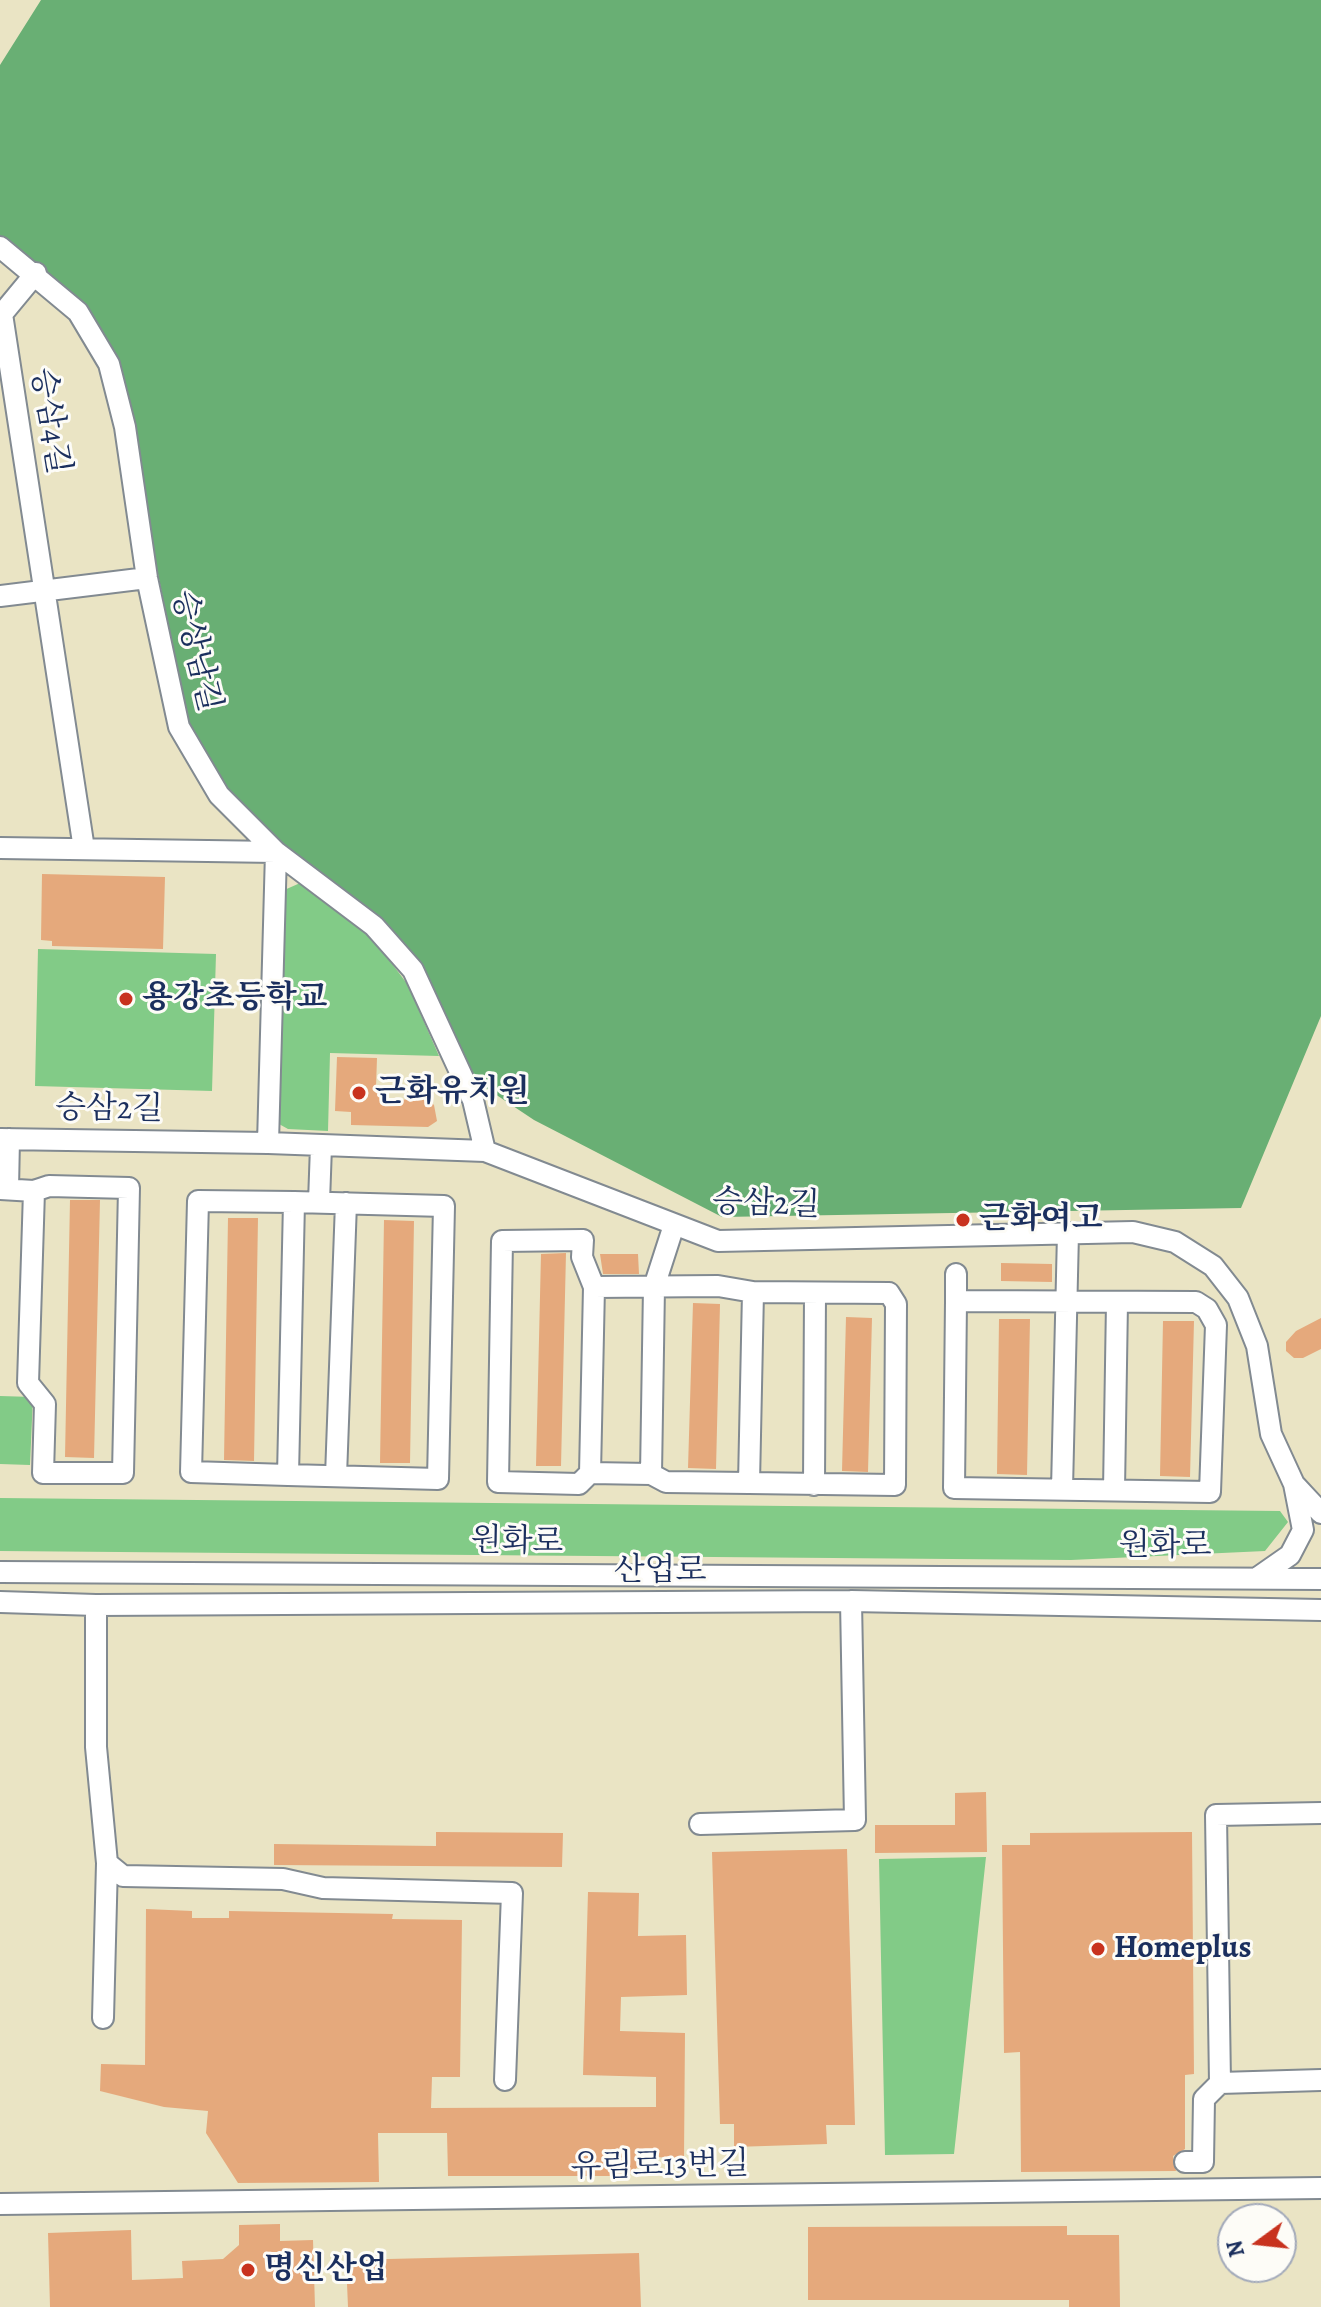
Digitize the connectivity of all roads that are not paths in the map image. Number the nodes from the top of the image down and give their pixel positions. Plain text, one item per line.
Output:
1 (0, 247) edge
2 (36, 273) junction
3 (147, 578) junction
4 (45, 590) junction
5 (0, 596) edge
6 (0, 848) edge
7 (84, 849) junction
8 (276, 852) junction
9 (5, 1139) edge
10 (268, 1143) junction
11 (321, 1146) junction
12 (485, 1151) junction
13 (4, 1189) edge
14 (34, 1191) junction
15 (294, 1202) junction
16 (319, 1202) junction
17 (346, 1203) junction
18 (674, 1225) junction
19 (1068, 1233) junction
20 (956, 1274) dead end
21 (594, 1287) junction
22 (654, 1287) junction
23 (753, 1292) junction
24 (815, 1293) junction
25 (956, 1301) junction
26 (1066, 1302) junction
27 (1117, 1302) junction
28 (590, 1473) junction
29 (651, 1474) junction
30 (288, 1475) junction
31 (336, 1476) junction
32 (749, 1483) junction
33 (1294, 1484) junction
34 (814, 1485) junction
35 (1062, 1489) junction
36 (1114, 1490) junction
37 (1321, 1513) edge
38 (0, 1572) edge
39 (1257, 1578) junction
40 (1321, 1579) edge
41 (851, 1601) junction
42 (0, 1602) edge
43 (96, 1605) junction
44 (1321, 1610) edge
45 (1321, 1813) edge
46 (700, 1824) dead end
47 (107, 1863) junction
48 (103, 2018) dead end
49 (505, 2080) dead end
50 (1321, 2080) edge
51 (1220, 2083) junction
52 (1321, 2188) edge
53 (1203, 2189) junction
54 (0, 2204) edge

1 - 2 street, 승상남길
2 - 3 street, 승상남길
2 - 4 street, 승삼4길
3 - 4 street
3 - 8 street, 승상남길
4 - 5 street
4 - 7 street, 승삼4길
6 - 7 street
7 - 8 street
8 - 10 street
8 - 12 street, 승상남길
9 - 10 street, 승삼2길
9 - 13 street
10 - 11 street, 승삼2길
11 - 12 street, 승삼2길
11 - 16 street
12 - 18 street, 승삼2길
13 - 14 street
14 - 14 street
15 - 16 street
15 - 30 street
15 - 30 street
16 - 17 street
17 - 31 street
17 - 31 street
18 - 19 street, 승삼2길
18 - 22 street
19 - 26 street
19 - 33 street, 승삼2길
20 - 25 street
21 - 22 street
21 - 28 street
21 - 28 street
22 - 23 street
22 - 29 street
23 - 24 street
23 - 32 street
24 - 34 street
24 - 34 street
25 - 26 street
25 - 35 street
26 - 27 street
26 - 35 street
27 - 36 street
27 - 36 street
28 - 29 street
29 - 32 street
30 - 31 street
32 - 34 street
33 - 37 street, 승삼2길
33 - 39 street
35 - 36 street
38 - 39 street, 원화로
39 - 40 street, 원화로
41 - 43 street, 산업로
41 - 44 street, 산업로
41 - 46 street
42 - 43 street, 산업로
43 - 47 street
45 - 51 street
47 - 48 street
47 - 49 street
50 - 51 street
51 - 53 street
52 - 53 street, 유림로13번길
53 - 54 street, 유림로13번길

